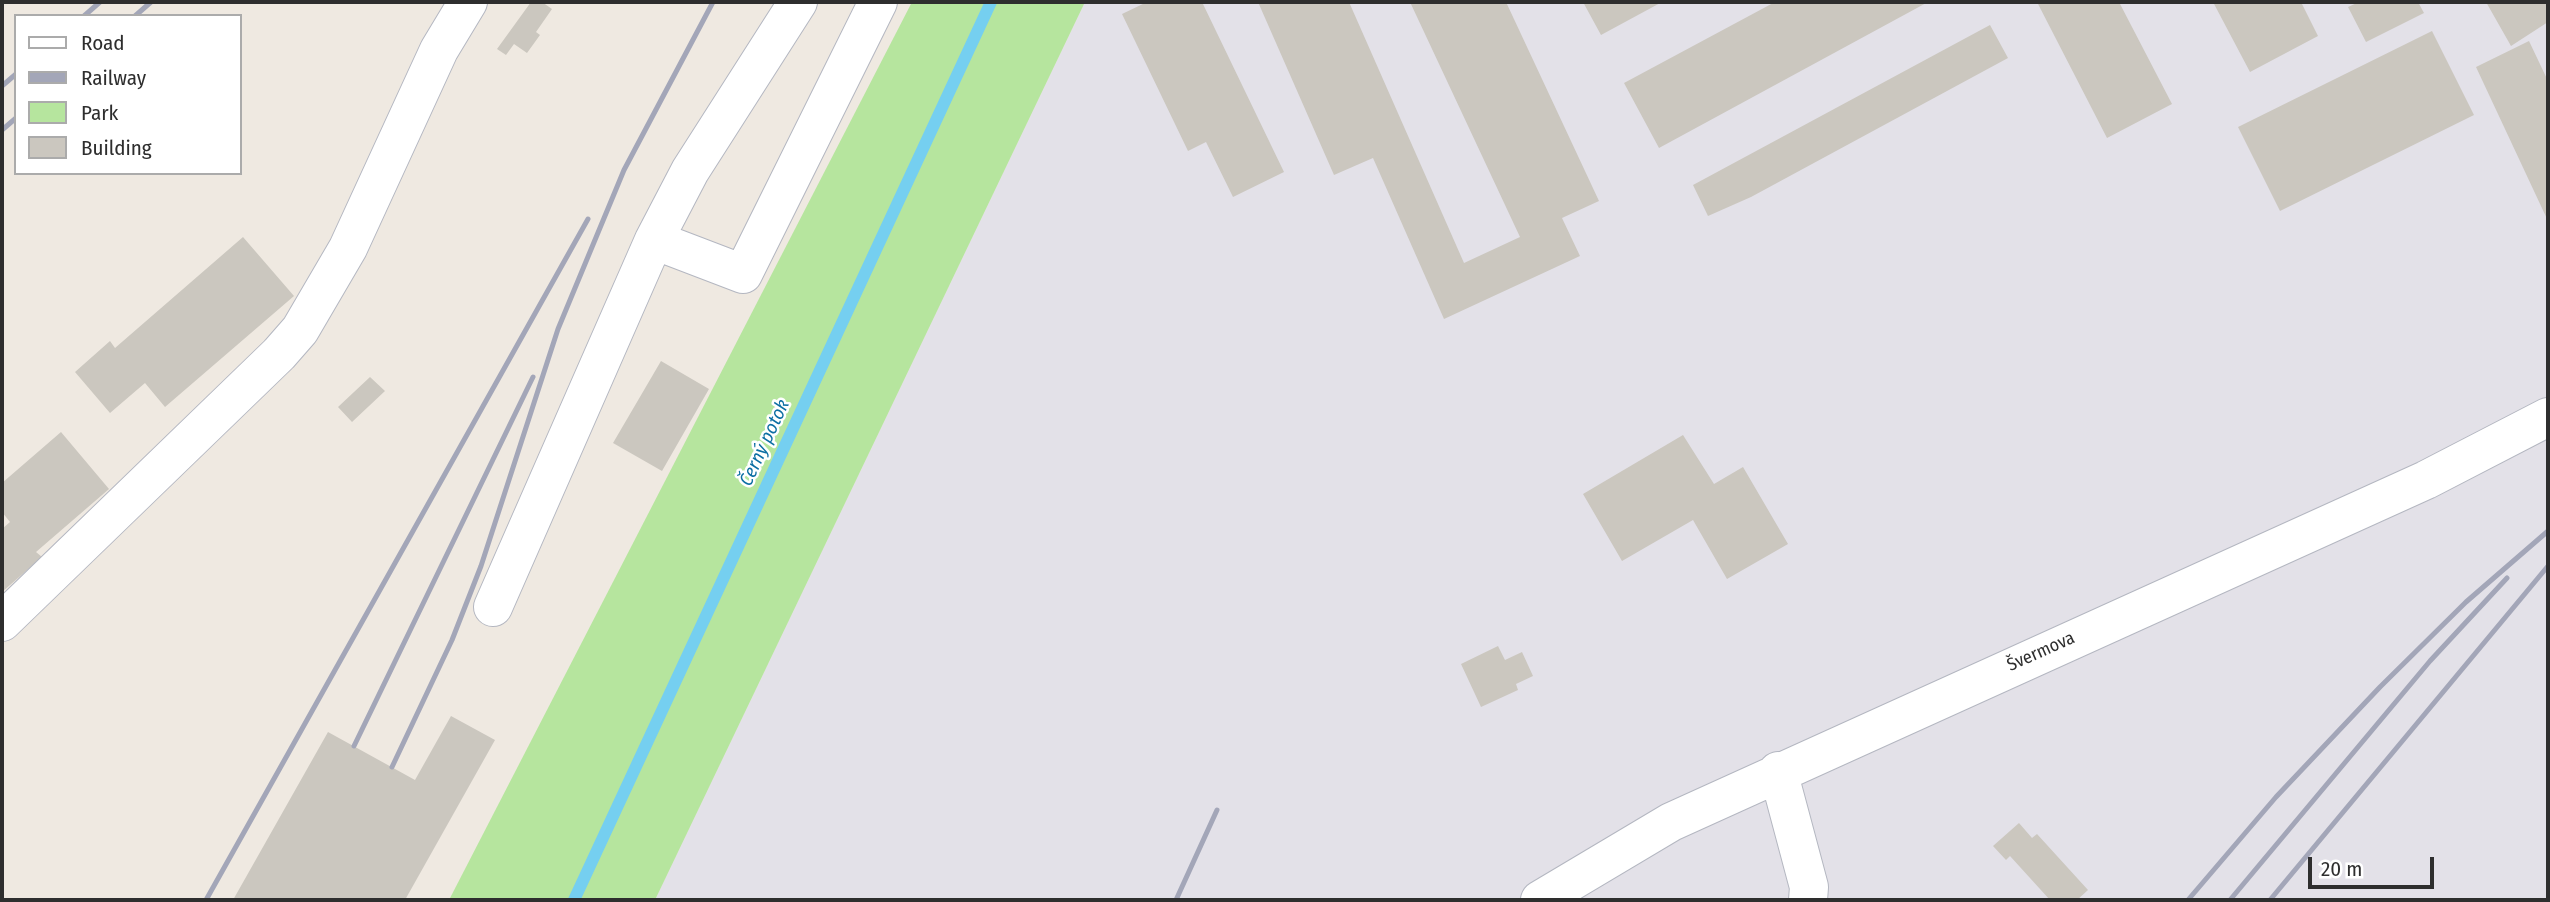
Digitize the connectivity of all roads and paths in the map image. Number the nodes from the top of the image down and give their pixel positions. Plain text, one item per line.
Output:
1 (468, 2) edge
2 (798, 2) edge
3 (878, 2) edge
4 (654, 240) junction
5 (2548, 417) edge
6 (493, 607) dead end
7 (2, 622) edge
8 (1778, 771) junction
9 (1540, 900) edge
10 (1808, 900) edge

1 - 7 street
2 - 4 street
3 - 4 street
4 - 6 street
5 - 8 street, Švermova
8 - 9 street, Švermova
8 - 10 street

